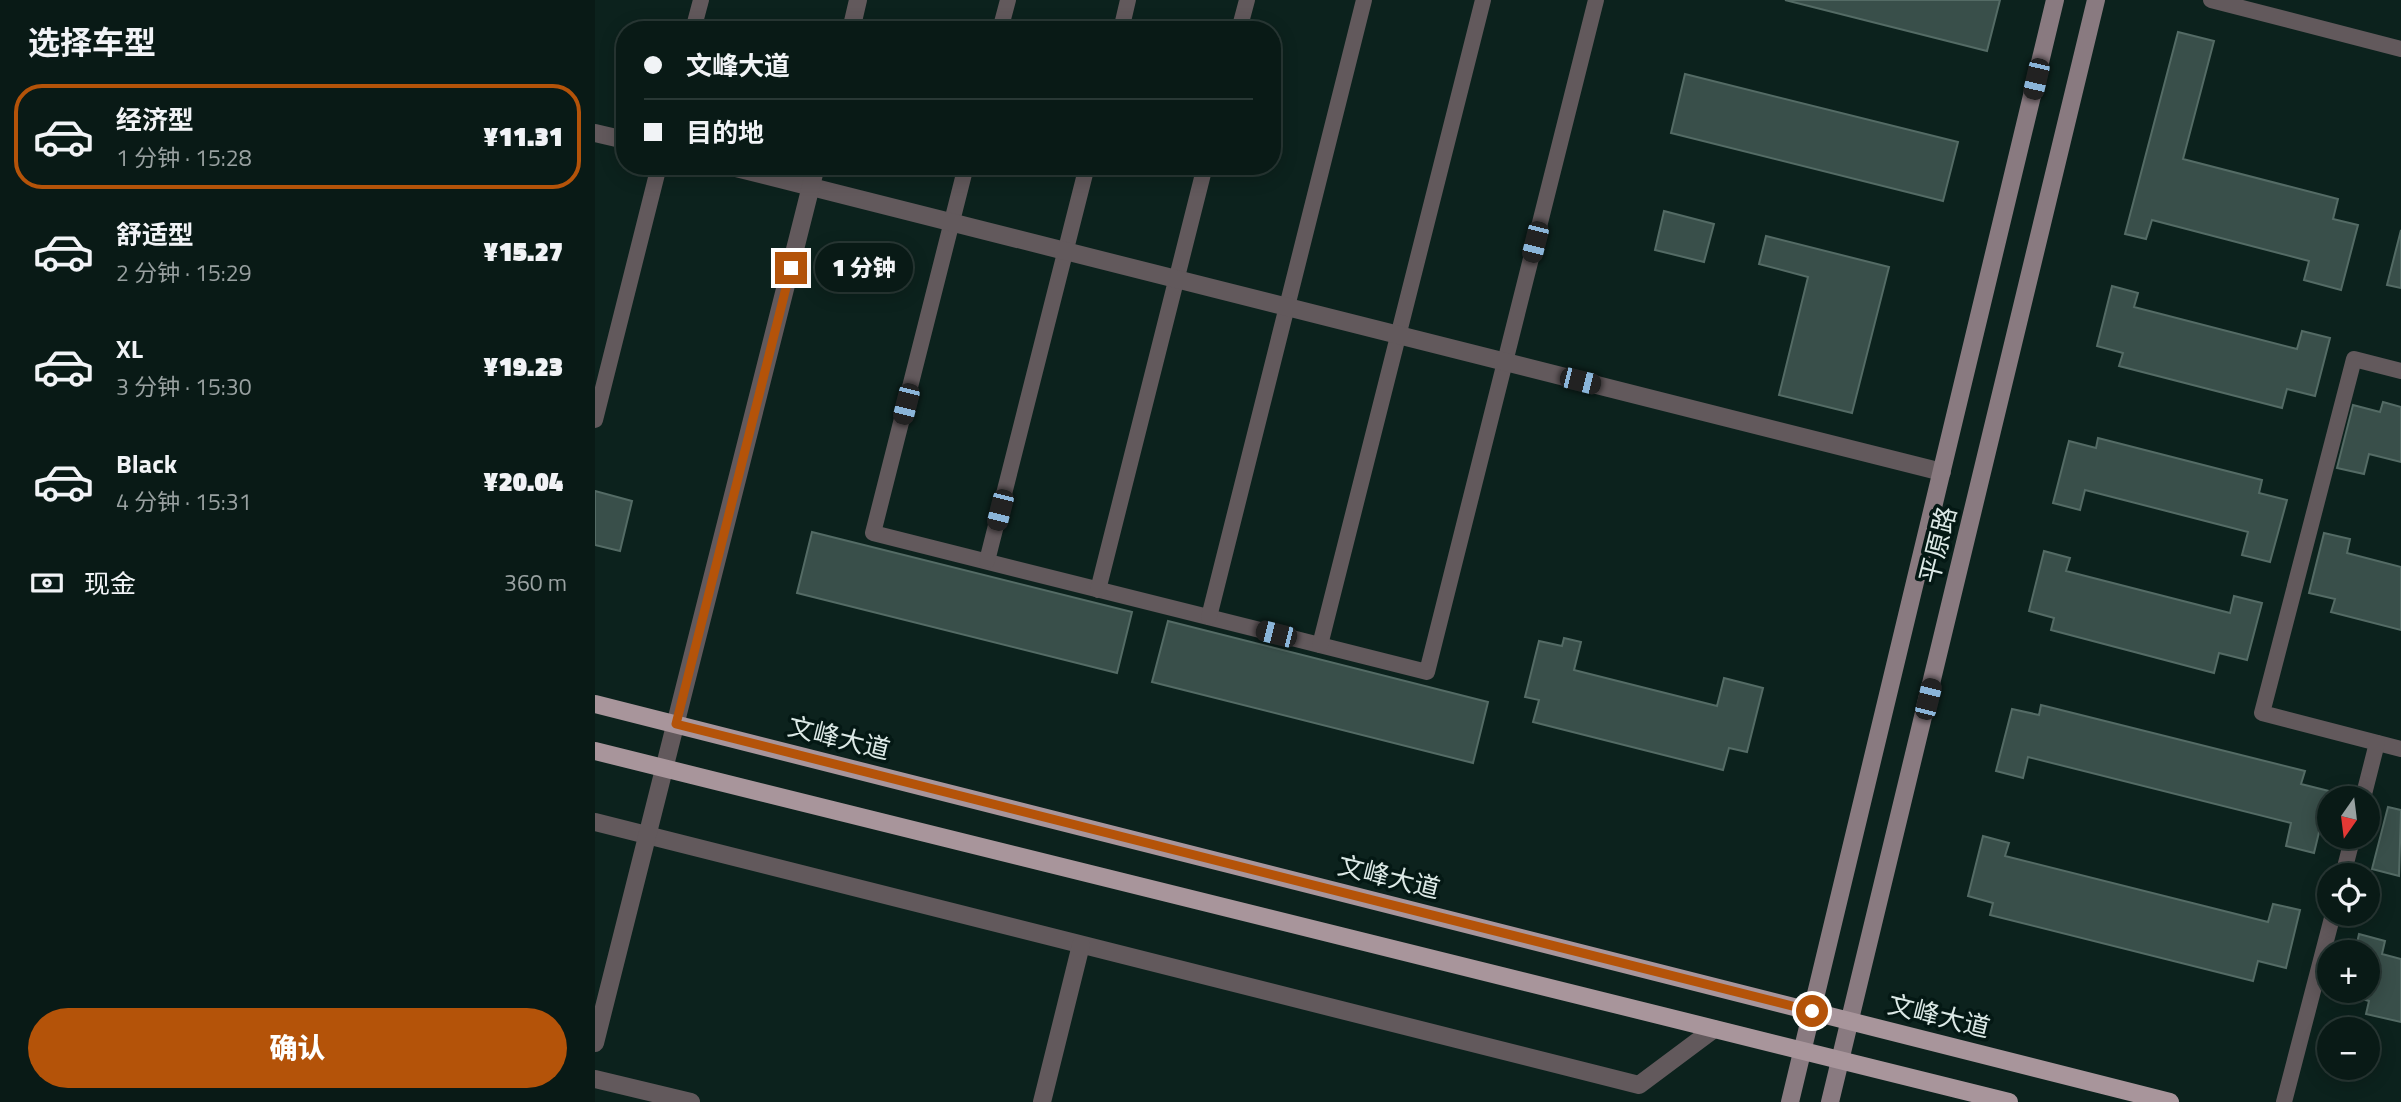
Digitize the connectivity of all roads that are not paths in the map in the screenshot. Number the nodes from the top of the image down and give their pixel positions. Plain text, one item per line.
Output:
1 (701, 0) edge
2 (858, 0) edge
3 (1007, 0) edge
4 (1128, 0) edge
5 (1247, 0) edge
6 (1364, 0) edge
7 (1483, 0) edge
8 (1596, 0) edge
9 (2055, 0) edge
10 (2096, 0) edge
11 (2211, 0) edge
12 (695, 21) edge
13 (853, 21) edge
14 (1002, 21) edge
15 (1123, 21) edge
16 (1241, 21) edge
17 (2401, 49) edge
18 (595, 133) edge
19 (616, 138) edge
20 (657, 175) edge
21 (764, 175) edge
22 (814, 175) edge
23 (964, 175) edge
24 (1085, 175) edge
25 (1203, 175) edge
26 (811, 187) junction
27 (951, 223) junction
28 (1065, 251) junction
29 (1177, 279) junction
30 (1287, 307) junction
31 (1398, 335) junction
32 (2401, 371) edge
33 (595, 420) edge
34 (1941, 472) junction
35 (987, 561) junction
36 (1098, 590) junction
37 (1209, 617) junction
38 (1320, 646) junction
39 (595, 704) edge
40 (676, 724) junction
41 (2377, 743) junction
42 (2401, 749) edge
43 (595, 751) edge
44 (664, 768) junction
45 (2366, 786) edge
46 (595, 822) edge
47 (647, 835) junction
48 (2330, 926) edge
49 (1081, 945) junction
50 (1812, 1011) junction
51 (1850, 1021) junction
52 (1714, 1029) junction
53 (595, 1043) edge
54 (1802, 1051) junction
55 (1840, 1060) junction
56 (595, 1079) edge
57 (691, 1102) edge
58 (1042, 1102) edge
59 (1790, 1102) edge
60 (1830, 1102) edge
61 (2009, 1102) edge
62 (2171, 1102) edge
63 (2284, 1102) edge

1 - 12 lane
2 - 13 street
3 - 14 lane
4 - 15 lane
5 - 16 lane
6 - 30 lane
7 - 31 lane
8 - 38 lane
9 - 34 main road, 平原路
10 - 51 main road, 平原路
11 - 17 lane
18 - 19 street
20 - 33 lane
21 - 26 street
22 - 26 street
23 - 27 lane
24 - 28 lane
25 - 29 lane
26 - 27 street
26 - 40 street
27 - 28 street
27 - 35 lane
28 - 29 street
28 - 35 lane
29 - 30 street
29 - 36 lane
30 - 31 street
30 - 37 lane
31 - 34 street
31 - 38 lane
32 - 41 lane
34 - 50 main road, 平原路
35 - 36 lane
36 - 37 lane
37 - 38 lane
39 - 40 main road, 文峰大道
40 - 44 street
40 - 50 main road, 文峰大道
41 - 42 lane
41 - 45 lane
43 - 44 main road
44 - 47 street
44 - 52 main road
46 - 47 street
47 - 49 street
47 - 53 street
48 - 63 lane
49 - 52 street
49 - 58 street
50 - 51 main road, 文峰大道
50 - 54 main road, 平原路
51 - 55 main road, 平原路
51 - 62 main road, 文峰大道
52 - 54 main road
54 - 55 main road
54 - 59 main road, 平原路
55 - 60 main road, 平原路
55 - 61 main road
56 - 57 street

